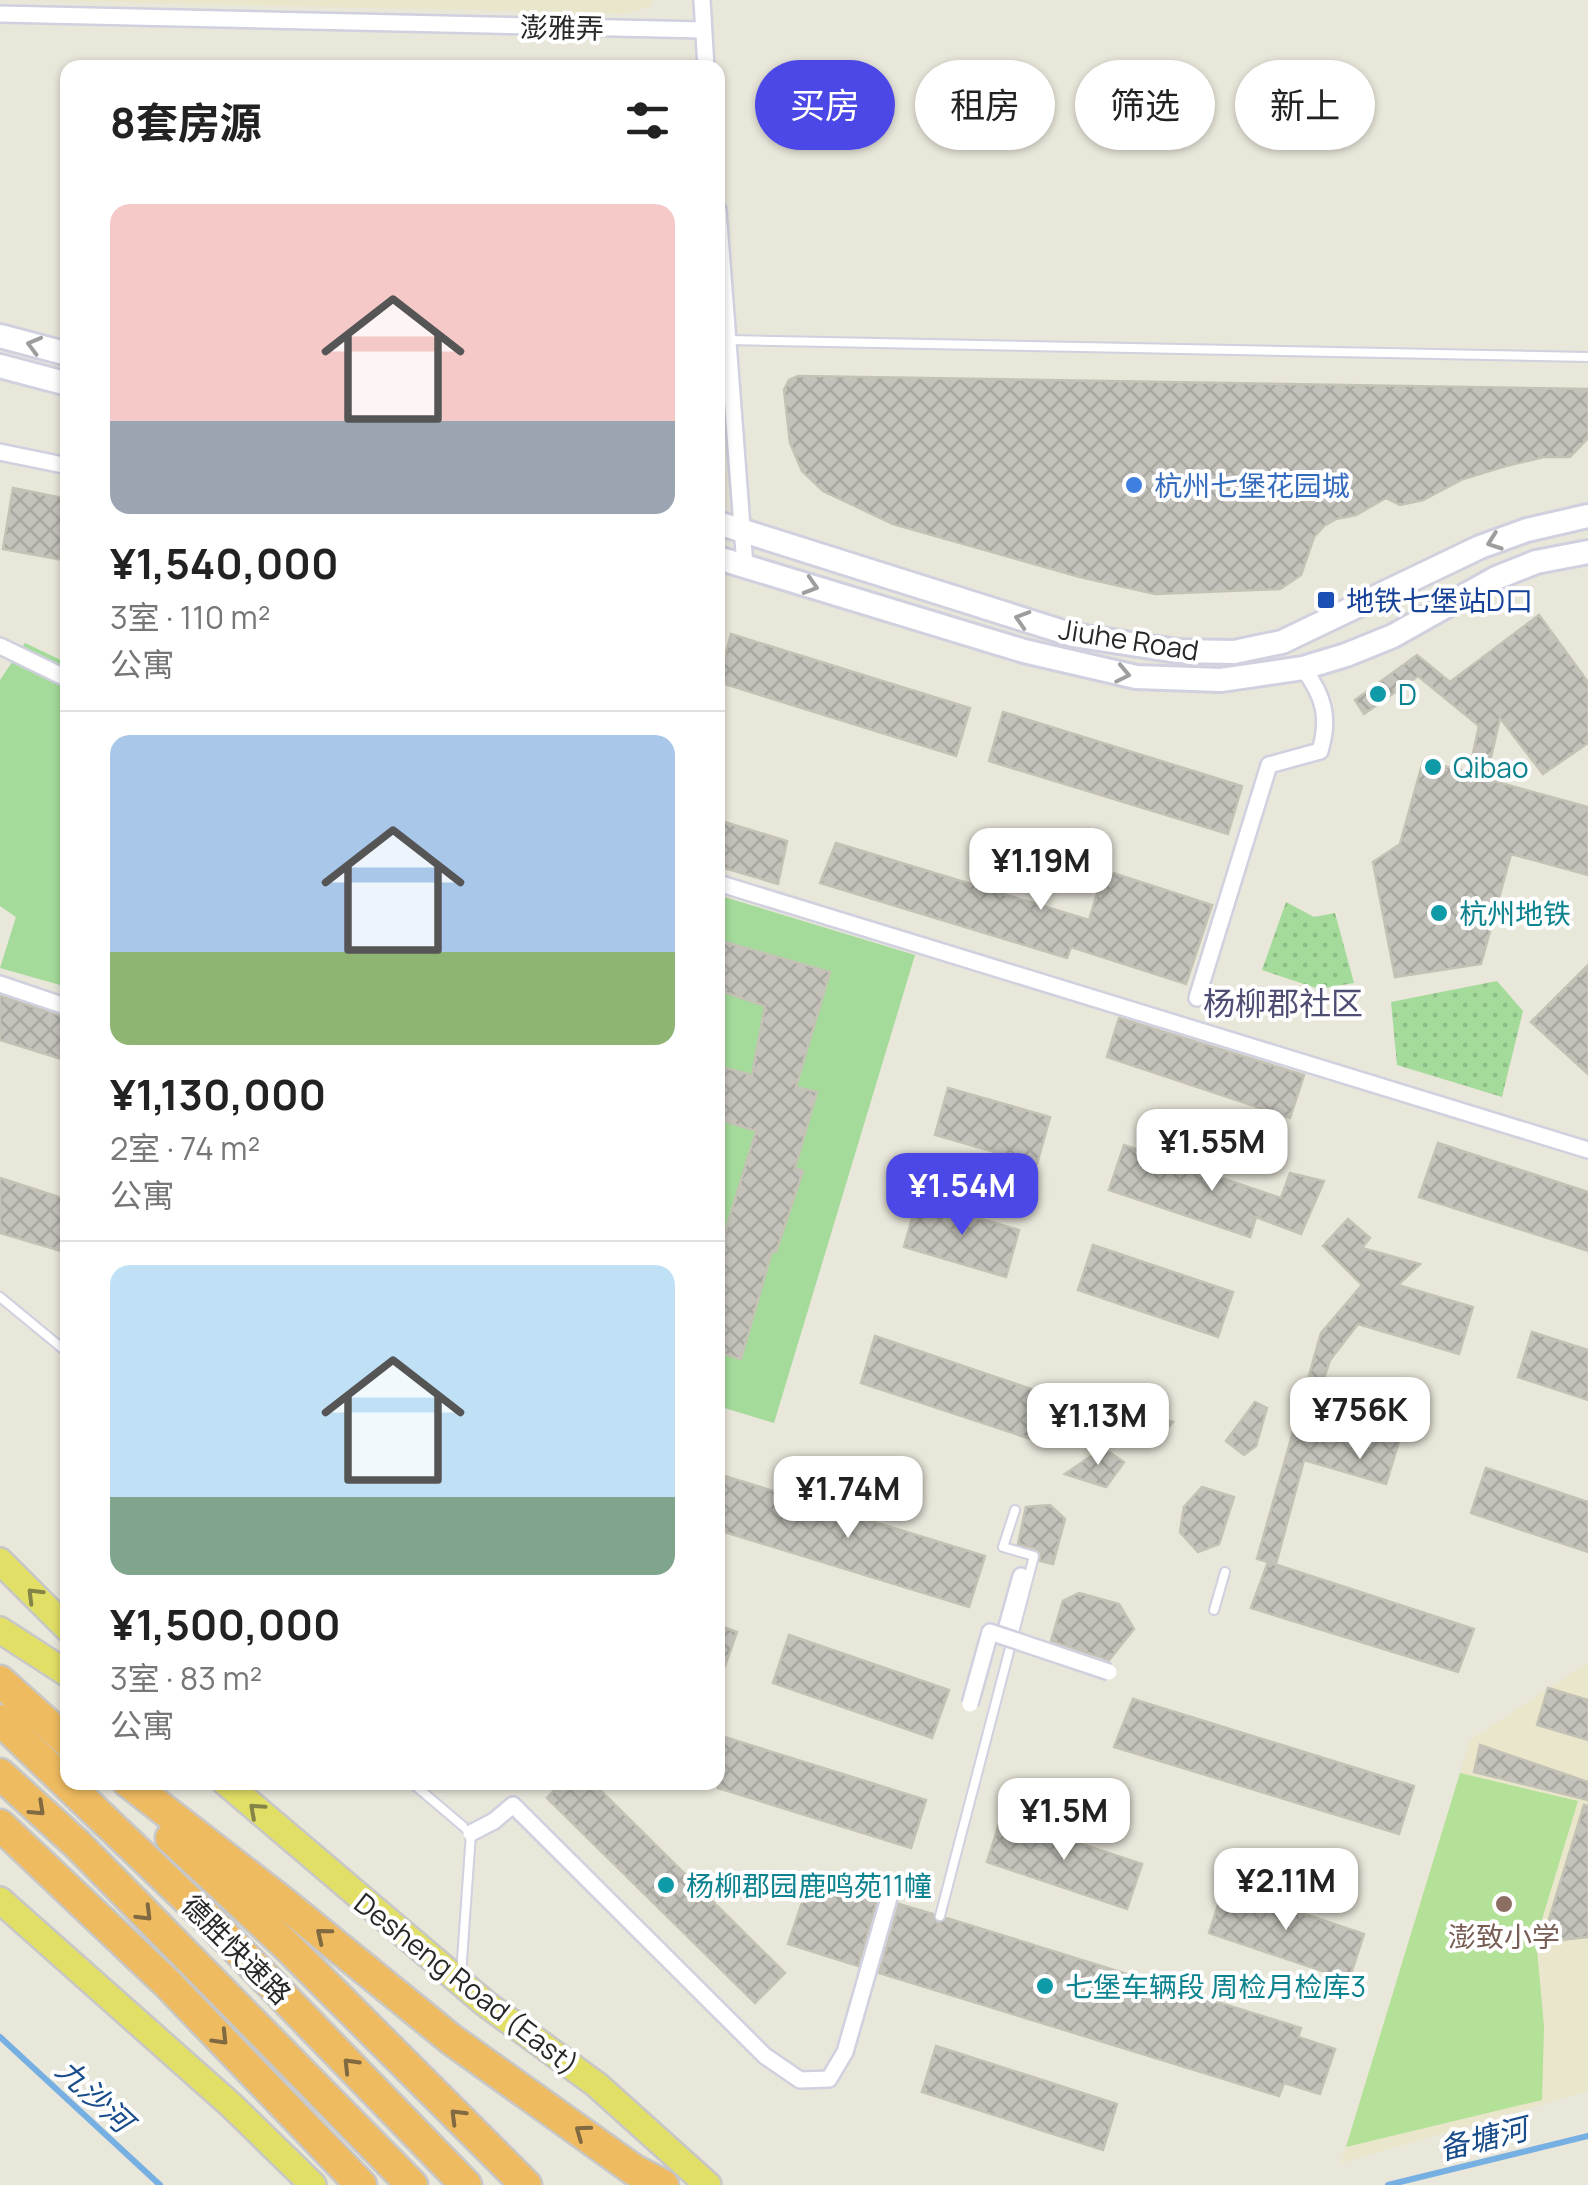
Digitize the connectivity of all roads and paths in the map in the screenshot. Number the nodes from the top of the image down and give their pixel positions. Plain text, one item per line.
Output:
1 (702, 0) edge
2 (0, 14) edge
3 (704, 30) junction
4 (706, 60) edge
5 (725, 301) edge
6 (0, 336) edge
7 (728, 340) junction
8 (60, 352) edge
9 (1588, 357) edge
10 (0, 366) edge
11 (60, 382) edge
12 (0, 452) edge
13 (60, 464) edge
14 (1588, 516) edge
15 (725, 526) edge
16 (743, 532) junction
17 (1588, 552) edge
18 (725, 560) edge
19 (745, 566) junction
20 (0, 647) edge
21 (1303, 668) junction
22 (60, 674) edge
23 (725, 885) edge
24 (0, 984) edge
25 (1196, 998) dead end
26 (60, 1004) edge
27 (1588, 1150) edge
28 (0, 1297) edge
29 (60, 1346) edge
30 (1015, 1510) dead end
31 (0, 1561) edge
32 (1224, 1572) dead end
33 (1021, 1576) dead end
34 (1214, 1610) dead end
35 (60, 1621) edge
36 (0, 1630) edge
37 (1004, 1637) junction
38 (60, 1669) edge
39 (1108, 1672) dead end
40 (0, 1681) edge
41 (970, 1704) dead end
42 (0, 1720) edge
43 (60, 1732) edge
44 (0, 1774) edge
45 (60, 1777) edge
46 (74, 1790) edge
47 (120, 1790) edge
48 (138, 1790) edge
49 (234, 1790) edge
50 (420, 1790) edge
51 (0, 1825) edge
52 (471, 1833) junction
53 (891, 1891) dead end
54 (0, 1900) edge
55 (940, 1916) dead end
56 (460, 1982) junction
57 (313, 2185) edge
58 (361, 2185) edge
59 (412, 2185) edge
60 (466, 2185) edge
61 (526, 2185) edge
62 (663, 2185) edge
63 (708, 2185) edge

1 - 3 street
2 - 3 street, 澎雅弄
3 - 4 street
5 - 7 street
8 -> 6 street
7 - 9 lane
7 - 16 street
10 - 11 street
12 - 13 street
14 -> 16 street, Jiuhe Road
15 - 16 street, Jiuhe Road
16 - 19 street
17 - 21 street, Jiuhe Road
18 - 19 street, Jiuhe Road
19 -> 21 street, Jiuhe Road
20 - 22 street
21 - 25 street
23 - 27 street
24 - 26 street
28 - 29 lane
30 - 55 lane
35 -> 31 main road
32 - 34 lane
33 - 37 street
36 - 38 main road
37 - 39 street, bridge
37 - 41 street, bridge
40 - 43 highway
45 -> 42 highway, 德胜快速路
44 -> 59 highway, 德胜快速路
60 -> 46 highway, 德胜快速路
61 -> 47 highway
62 -> 48 highway
56 -> 49 main road, Desheng Road (East)
50 - 52 lane
51 -> 58 highway
52 - 53 street, bridge
52 - 56 lane
54 - 57 main road
56 - 63 main road, Desheng Road (East)

